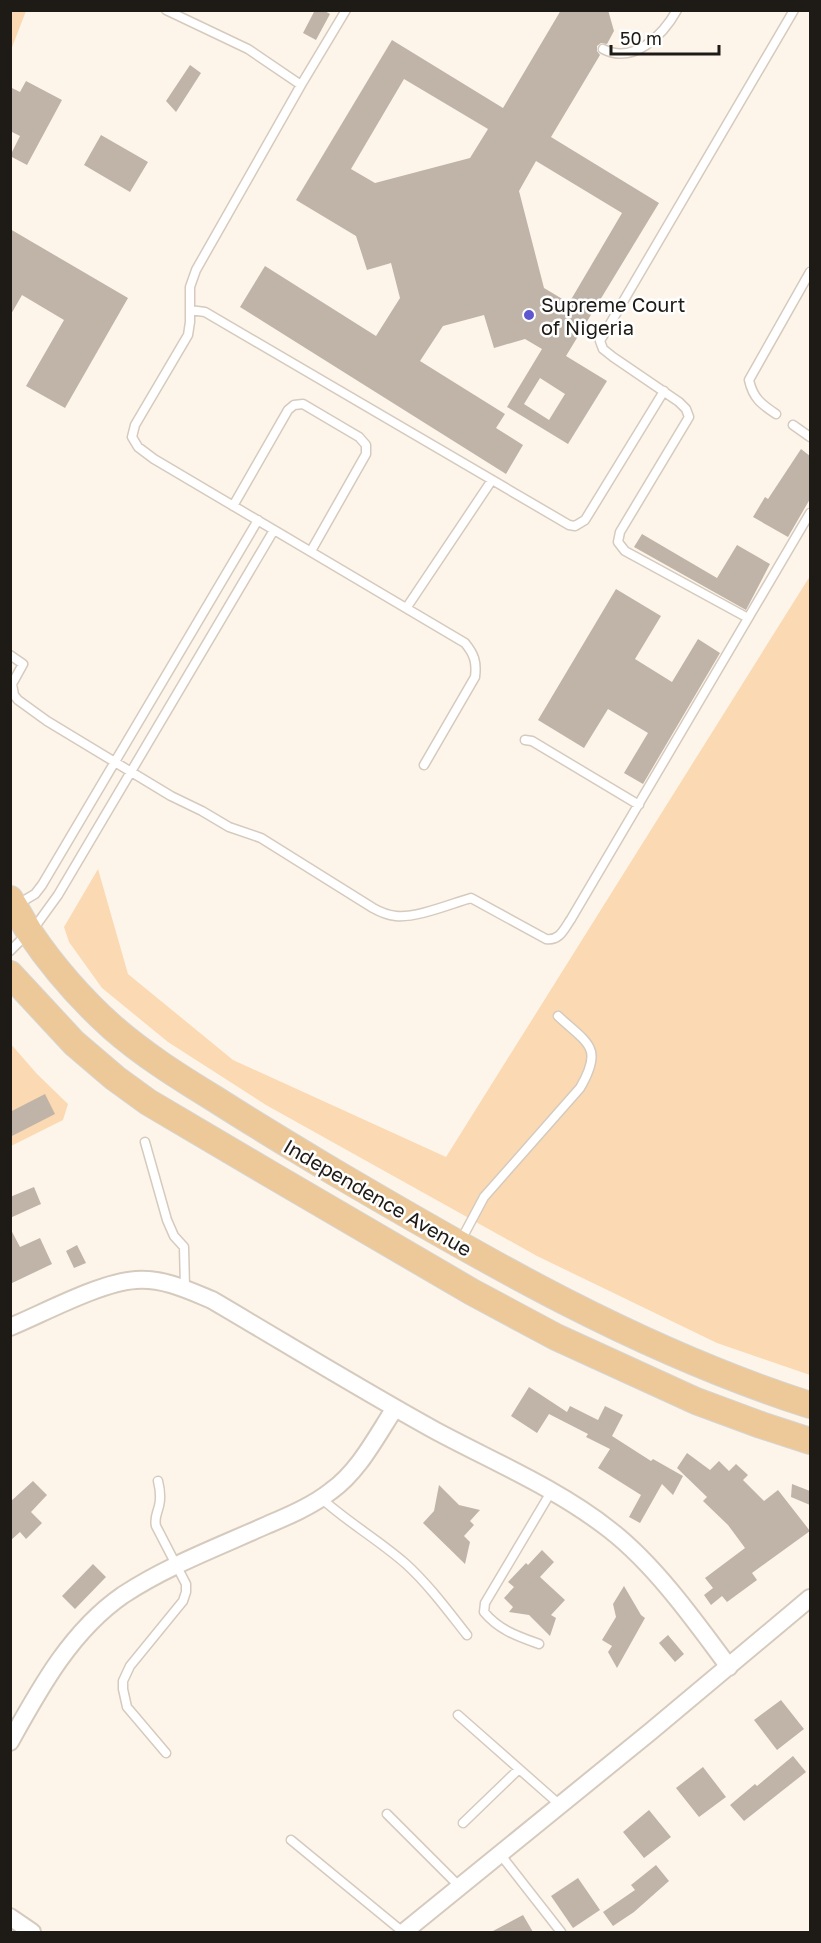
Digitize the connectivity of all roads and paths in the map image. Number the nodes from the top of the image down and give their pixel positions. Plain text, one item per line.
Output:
1 (166, 10) edge
2 (346, 10) edge
3 (677, 10) edge
4 (794, 10) edge
5 (603, 49) dead end
6 (301, 85) junction
7 (810, 273) edge
8 (190, 310) junction
9 (664, 391) junction
10 (776, 414) dead end
11 (793, 425) dead end
12 (810, 437) edge
13 (492, 480) junction
14 (233, 506) junction
15 (810, 513) edge
16 (258, 520) junction
17 (274, 530) junction
18 (311, 551) junction
19 (406, 607) junction
20 (748, 618) junction
21 (10, 655) edge
22 (525, 740) dead end
23 (115, 762) junction
24 (424, 765) dead end
25 (132, 772) junction
26 (639, 805) junction
27 (12, 905) edge
28 (30, 932) junction
29 (10, 951) edge
30 (10, 974) edge
31 (558, 1017) dead end
32 (145, 1142) dead end
33 (458, 1245) junction
34 (184, 1288) junction
35 (10, 1327) edge
36 (810, 1405) edge
37 (395, 1408) junction
38 (810, 1441) edge
39 (158, 1481) dead end
40 (551, 1492) junction
41 (321, 1498) junction
42 (175, 1566) junction
43 (810, 1598) edge
44 (467, 1635) dead end
45 (539, 1644) dead end
46 (729, 1667) junction
47 (458, 1715) dead end
48 (10, 1742) edge
49 (166, 1753) dead end
50 (519, 1769) junction
51 (560, 1805) junction
52 (387, 1814) dead end
53 (463, 1823) dead end
54 (291, 1840) dead end
55 (500, 1854) junction
56 (460, 1887) junction
57 (404, 1932) edge
58 (561, 1932) edge

1 - 6 lane
2 - 6 lane
3 - 5 lane
4 - 9 lane
6 - 8 lane
7 - 10 lane
8 - 13 lane
8 - 14 lane
9 - 13 lane
9 - 20 lane
11 - 12 lane
13 - 19 lane
14 - 16 lane
14 - 18 lane
15 - 20 lane
16 - 17 lane
16 - 23 lane
17 - 18 lane
17 - 25 lane
18 - 19 lane
19 - 24 lane
20 - 26 lane
21 - 23 lane
22 - 26 lane
23 - 25 lane
23 - 27 lane
25 - 26 lane
25 - 28 lane
27 - 28 main road, Independence Avenue
28 - 29 lane
28 - 33 main road, Independence Avenue
30 - 38 main road, Independence Avenue
31 - 33 lane
32 - 34 lane
33 - 36 main road, Independence Avenue
34 - 35 street
34 - 37 street
37 - 40 street
37 - 41 street
39 - 42 lane
40 - 45 lane
40 - 46 street
41 - 42 street
41 - 44 lane
42 - 48 street
42 - 49 lane
43 - 46 street
46 - 51 street
47 - 50 lane
50 - 51 lane
50 - 53 lane
51 - 55 street
52 - 56 lane
54 - 57 lane
55 - 56 street
55 - 58 lane
56 - 57 street

